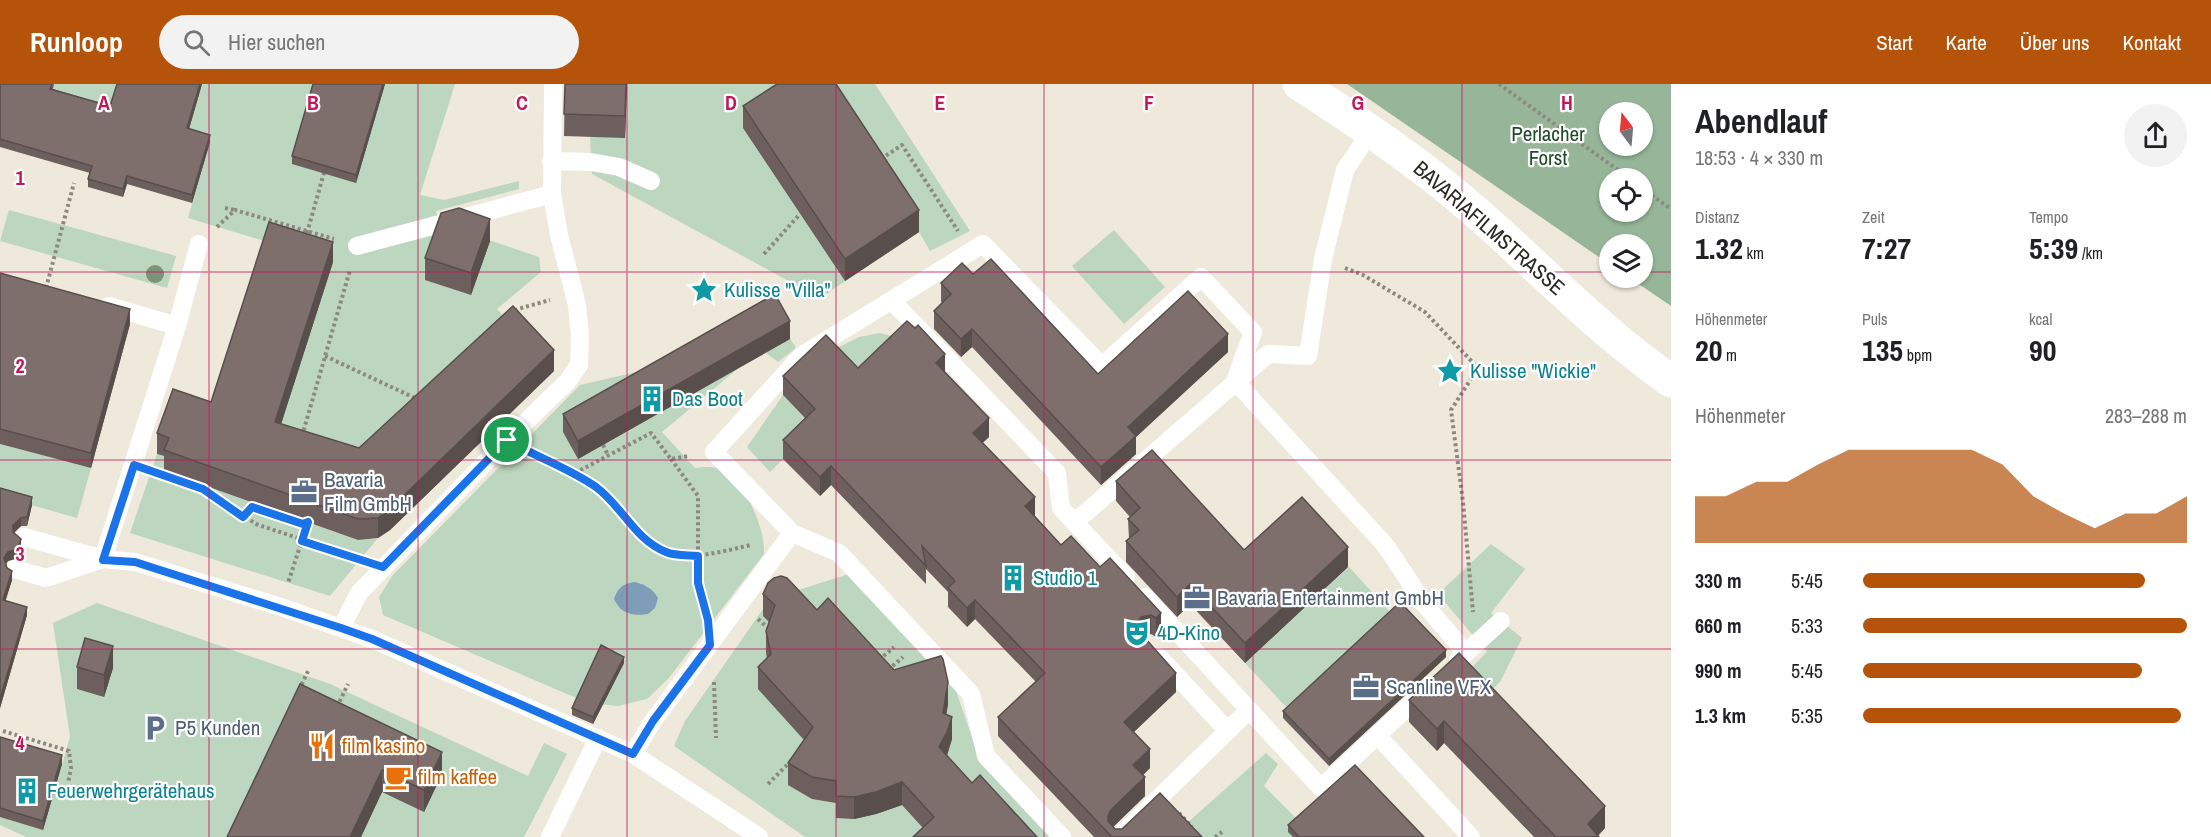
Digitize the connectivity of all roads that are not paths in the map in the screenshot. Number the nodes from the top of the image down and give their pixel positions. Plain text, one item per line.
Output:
1 (553, 84) edge
2 (1299, 84) edge
3 (1371, 131) junction
4 (551, 161) junction
5 (651, 181) dead end
6 (552, 194) junction
7 (199, 244) road end
8 (357, 246) road end
9 (45, 288) edge
10 (892, 301) junction
11 (177, 326) junction
12 (1234, 381) junction
13 (1671, 381) edge
14 (1075, 522) junction
15 (792, 533) junction
16 (24, 537) dead end
17 (103, 560) junction
18 (15, 569) dead end
19 (1501, 621) dead end
20 (341, 628) junction
21 (1148, 645) edge
22 (1466, 653) junction
23 (1249, 711) junction
24 (1228, 731) junction
25 (1377, 735) junction
26 (598, 738) junction
27 (633, 754) junction
28 (550, 837) edge
29 (759, 837) edge
30 (1062, 837) edge
31 (1119, 837) edge
32 (1471, 837) edge

1 - 4 lane
2 - 3 street, BAVARIAFILMSTRASSE
3 - 12 lane
3 - 13 street, BAVARIAFILMSTRASSE
4 - 5 lane
4 - 6 lane
6 - 8 lane
6 - 20 lane
7 - 11 lane
9 - 11 lane
10 - 12 lane
10 - 14 lane
10 - 15 lane
11 - 17 lane
12 - 14 lane
12 - 22 lane
14 - 23 lane
15 - 27 lane
15 - 30 lane
16 - 17 lane
17 - 18 lane
17 - 20 lane
19 - 22 lane
20 - 26 lane
21 - 24 lane
22 - 25 lane
23 - 24 lane
23 - 25 lane
24 - 31 lane
25 - 32 lane
26 - 27 lane
26 - 28 lane
27 - 29 lane

